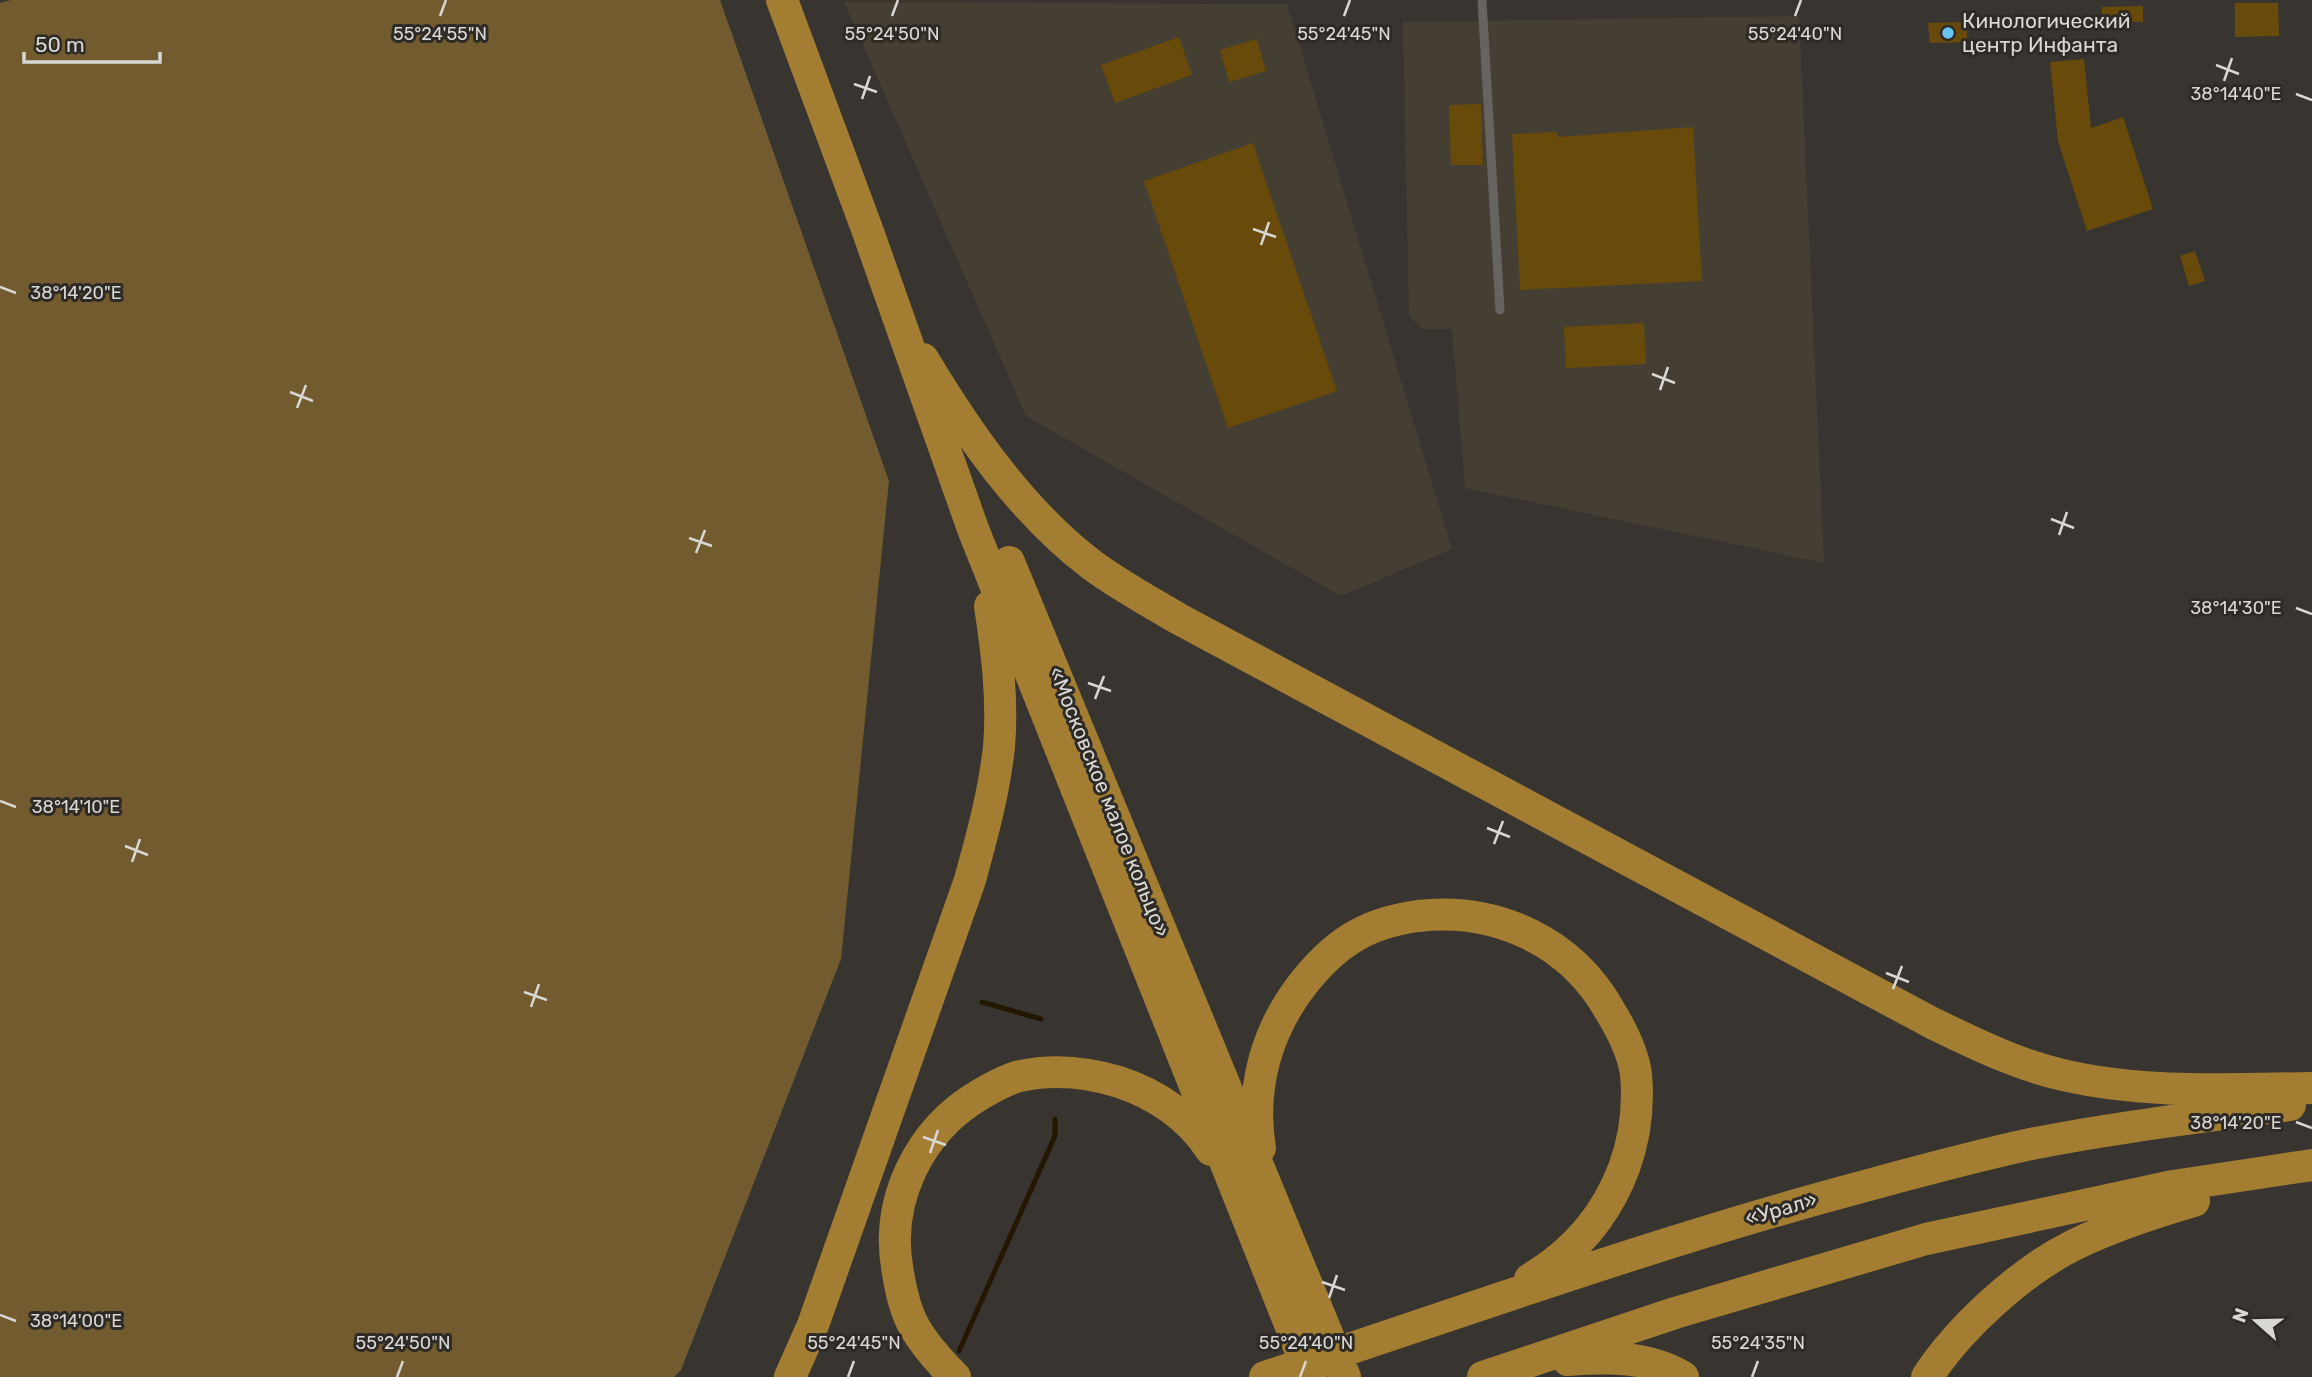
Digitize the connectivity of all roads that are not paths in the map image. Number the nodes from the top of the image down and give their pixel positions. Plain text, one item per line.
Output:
1 (782, 0) edge
2 (1482, 0) edge
3 (867, 229) junction
4 (1500, 310) dead end
5 (923, 359) junction
6 (973, 530) junction
7 (2312, 1087) edge
8 (2312, 1102) edge
9 (2312, 1165) edge
10 (1277, 1209) junction
11 (1247, 1216) junction
12 (1490, 1303) junction
13 (790, 1377) edge
14 (955, 1377) edge
15 (1265, 1377) edge
16 (1311, 1377) edge
17 (1345, 1377) edge
18 (1484, 1377) edge
19 (1683, 1377) edge
20 (1927, 1377) edge

1 - 3 highway, «Московское малое кольцо»
2 - 4 lane
3 - 5 highway, «Московское малое кольцо»
3 - 6 highway, «Московское малое кольцо»
5 - 7 highway
5 - 10 highway, «Московское малое кольцо»
6 - 11 highway, «Московское малое кольцо»
6 - 13 highway
8 - 12 highway, «Урал»
9 - 18 highway
9 - 20 highway
10 - 12 highway
10 - 17 highway, «Московское малое кольцо»
11 - 14 highway
11 - 16 highway, «Московское малое кольцо»
12 - 15 highway, «Урал»
18 - 19 highway

